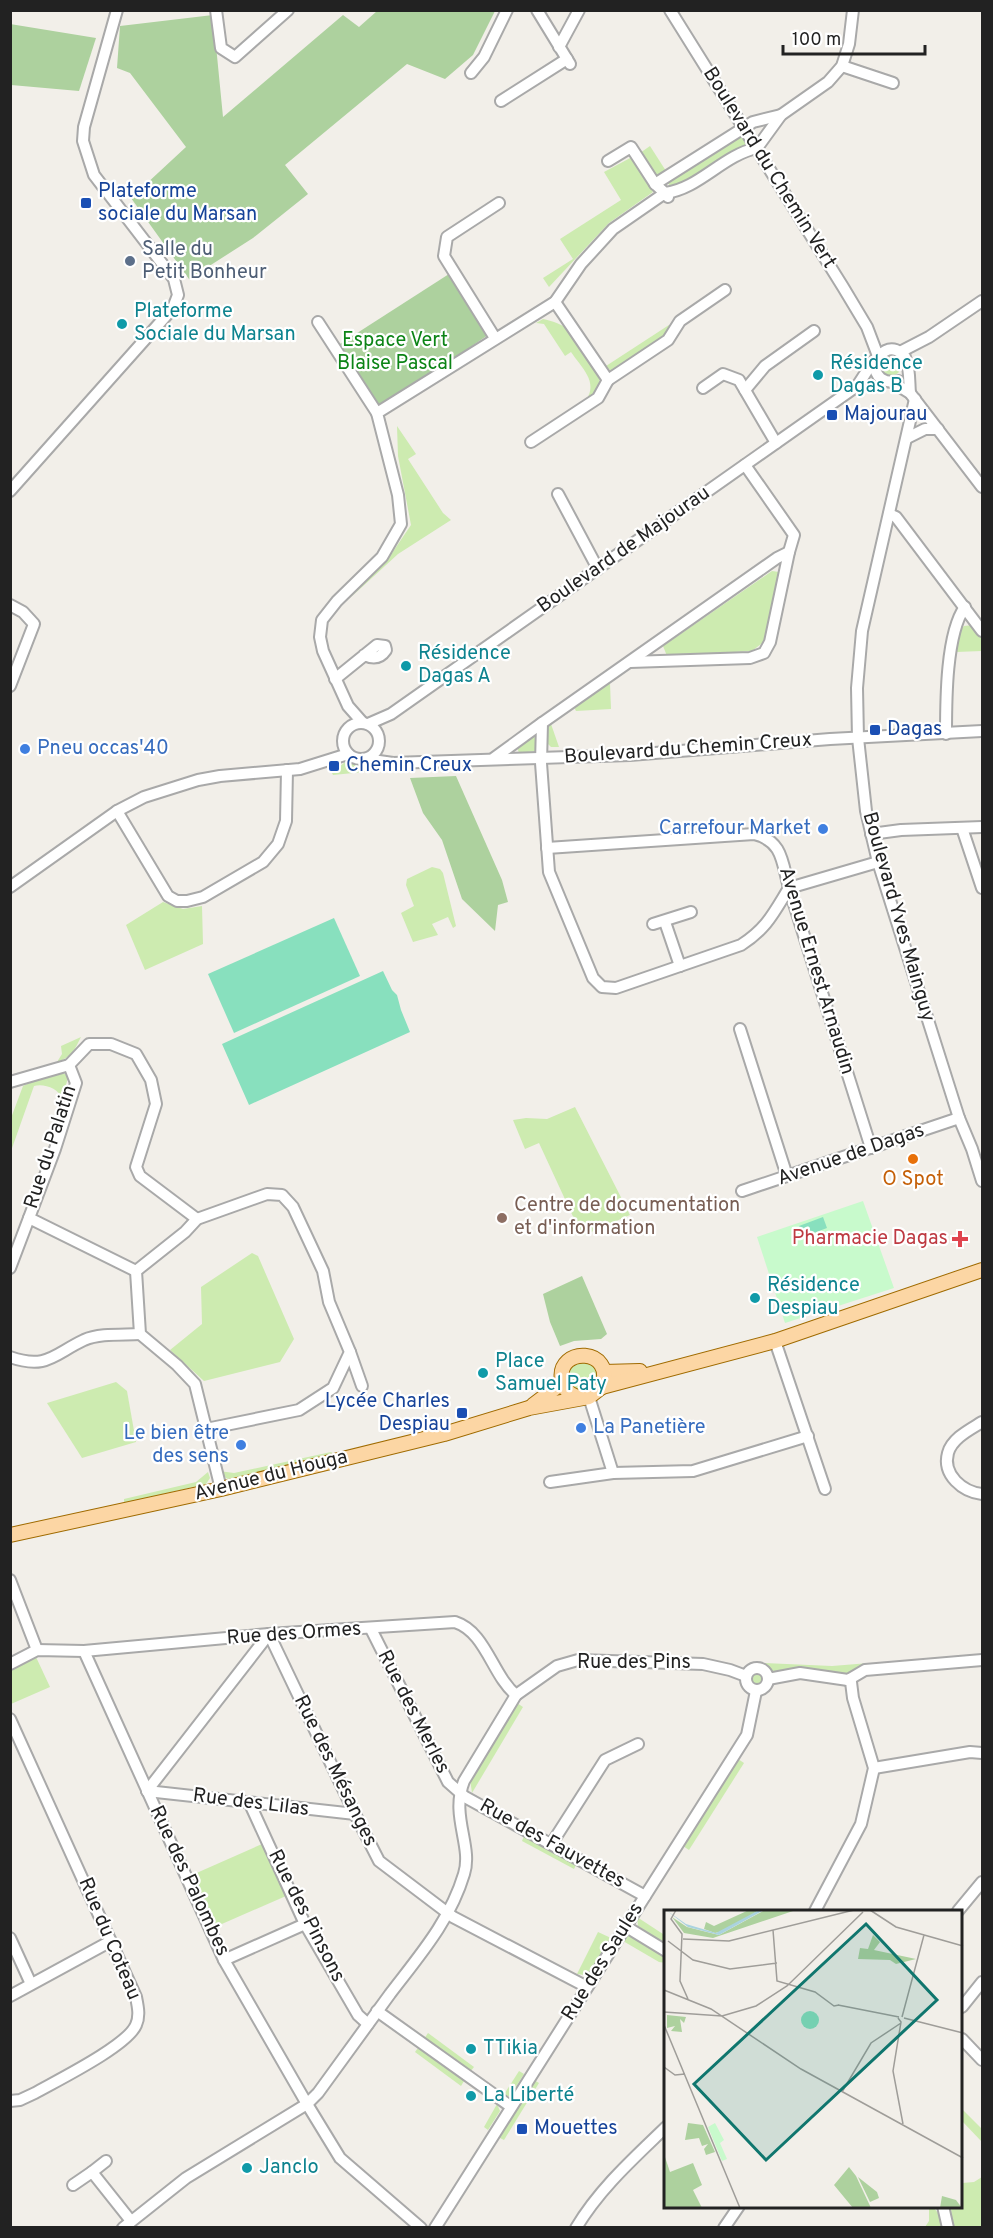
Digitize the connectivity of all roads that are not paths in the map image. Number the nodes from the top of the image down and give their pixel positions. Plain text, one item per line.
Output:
1 (117, 10) edge
2 (216, 10) edge
3 (288, 10) edge
4 (507, 10) edge
5 (537, 10) edge
6 (579, 10) edge
7 (670, 10) edge
8 (853, 10) edge
9 (560, 47) junction
10 (842, 66) junction
11 (471, 73) dead end
12 (893, 84) dead end
13 (501, 101) dead end
14 (781, 115) junction
15 (744, 128) junction
16 (757, 148) junction
17 (608, 161) dead end
18 (655, 184) junction
19 (667, 195) junction
20 (499, 203) dead end
21 (725, 290) dead end
22 (982, 301) edge
23 (555, 302) junction
24 (318, 322) dead end
25 (867, 327) junction
26 (814, 332) dead end
27 (495, 338) junction
28 (901, 357) junction
29 (876, 359) junction
30 (608, 380) junction
31 (888, 382) junction
32 (857, 386) junction
33 (703, 388) dead end
34 (745, 390) junction
35 (912, 396) junction
36 (377, 413) junction
37 (938, 429) junction
38 (907, 438) junction
39 (531, 442) dead end
40 (776, 443) junction
41 (745, 465) junction
42 (982, 487) edge
43 (10, 491) edge
44 (558, 494) dead end
45 (889, 513) junction
46 (789, 552) junction
47 (598, 569) junction
48 (10, 605) edge
49 (964, 607) junction
50 (982, 631) edge
51 (364, 655) dead end
52 (630, 662) junction
53 (335, 679) junction
54 (10, 686) edge
55 (348, 706) junction
56 (542, 723) junction
57 (369, 726) junction
58 (348, 728) junction
59 (982, 731) edge
60 (946, 734) junction
61 (858, 738) junction
62 (378, 747) junction
63 (345, 748) junction
64 (494, 758) junction
65 (541, 758) junction
66 (365, 759) junction
67 (393, 763) junction
68 (287, 770) junction
69 (117, 811) junction
70 (982, 827) edge
71 (962, 828) junction
72 (871, 834) junction
73 (547, 848) junction
74 (878, 862) junction
75 (10, 887) edge
76 (789, 888) junction
77 (982, 888) edge
78 (691, 912) dead end
79 (665, 922) junction
80 (653, 924) dead end
81 (680, 966) junction
82 (740, 1029) dead end
83 (69, 1065) junction
84 (10, 1082) edge
85 (959, 1118) junction
86 (977, 1147) edge
87 (871, 1148) junction
88 (787, 1176) junction
89 (982, 1181) edge
90 (742, 1191) dead end
91 (29, 1218) junction
92 (196, 1219) junction
93 (14, 1247) edge
94 (10, 1268) edge
95 (982, 1270) edge
96 (136, 1271) junction
97 (140, 1334) junction
98 (775, 1341) junction
99 (350, 1352) junction
100 (10, 1357) edge
101 (663, 1369) junction
102 (604, 1372) junction
103 (562, 1383) junction
104 (362, 1386) dead end
105 (602, 1387) junction
106 (585, 1397) junction
107 (529, 1408) junction
108 (982, 1422) edge
109 (206, 1429) junction
110 (808, 1436) junction
111 (613, 1473) junction
112 (550, 1482) dead end
113 (221, 1489) junction
114 (825, 1489) dead end
115 (982, 1494) edge
116 (10, 1535) edge
117 (10, 1580) edge
118 (371, 1629) junction
119 (269, 1634) junction
120 (37, 1650) junction
121 (84, 1651) junction
122 (982, 1660) edge
123 (10, 1664) edge
124 (746, 1676) junction
125 (768, 1679) junction
126 (848, 1680) junction
127 (756, 1691) junction
128 (516, 1695) junction
129 (10, 1719) edge
130 (638, 1744) dead end
131 (982, 1753) edge
132 (874, 1768) junction
133 (147, 1791) junction
134 (459, 1792) junction
135 (250, 1804) junction
136 (355, 1814) junction
137 (552, 1843) junction
138 (982, 1882) edge
139 (645, 1896) junction
140 (815, 1910) edge
141 (959, 1910) edge
142 (449, 1914) junction
143 (305, 1924) junction
144 (625, 1926) junction
145 (10, 1938) edge
146 (111, 1941) junction
147 (664, 1950) edge
148 (224, 1959) junction
149 (982, 1982) edge
150 (31, 1984) junction
151 (587, 1987) junction
152 (10, 1996) edge
153 (963, 2006) edge
154 (377, 2011) junction
155 (368, 2024) junction
156 (963, 2040) edge
157 (982, 2060) edge
158 (10, 2101) edge
159 (307, 2104) junction
160 (510, 2106) junction
161 (664, 2129) edge
162 (106, 2161) dead end
163 (92, 2172) junction
164 (73, 2185) dead end
165 (738, 2208) edge
166 (943, 2208) edge
167 (128, 2224) edge
168 (421, 2228) edge
169 (435, 2228) edge
170 (576, 2228) edge
171 (724, 2228) edge
172 (948, 2228) edge

1 - 43 street
2 - 3 street
4 - 11 street
5 - 9 street
6 - 9 street
7 - 15 street, Boulevard du Chemin Vert
8 - 10 street
9 - 13 street
10 - 12 street
10 - 14 street
14 - 15 street
14 - 16 street
15 - 16 street, Boulevard du Chemin Vert
15 - 18 street
16 - 19 street
16 - 25 street, Boulevard du Chemin Vert
17 - 18 street
18 - 19 street
19 - 23 street
20 - 27 street
21 - 30 street
22 - 28 street
23 - 27 street
23 - 30 street
24 - 36 street
25 - 28 street, Boulevard du Chemin Vert
25 - 29 street, Boulevard du Chemin Vert
26 - 34 street
27 - 36 street
28 - 29 street
28 - 31 street
28 - 35 street
29 - 31 street
29 - 32 street, Boulevard de Majourau
30 - 39 street
31 - 32 street, Boulevard de Majourau
31 - 35 street
32 - 40 street, Boulevard de Majourau
33 - 34 street
34 - 40 street
35 - 37 street
35 - 38 street, Boulevard Yves Mainguy
36 - 53 street
37 - 38 street
37 - 42 street
38 - 45 street, Boulevard Yves Mainguy
40 - 41 street, Boulevard de Majourau
41 - 46 street
41 - 47 street, Boulevard de Majourau
44 - 47 street
45 - 49 street
45 - 61 street, Boulevard Yves Mainguy
46 - 52 street
46 - 52 street
47 - 57 street, Boulevard de Majourau
48 - 54 street
49 - 50 street
49 - 60 street
51 - 53 street
52 - 56 street
53 - 55 street
55 - 57 street
55 - 58 street
56 - 64 street
56 - 65 street
57 - 58 street
57 - 62 street
58 - 63 street
59 - 60 street, Boulevard du Chemin Creux
60 - 61 street, Boulevard du Chemin Creux
61 - 65 street, Boulevard du Chemin Creux
61 - 72 street, Boulevard Yves Mainguy
62 - 66 street
62 - 67 street
63 - 66 street
63 - 68 street
64 - 65 street, Boulevard du Chemin Creux
64 - 67 street, Boulevard du Chemin Creux
65 - 73 street
66 - 67 street, Boulevard du Chemin Creux
68 - 69 street
68 - 69 street
69 - 75 street
70 - 71 street
71 - 72 street
71 - 77 street
72 - 74 street, Boulevard Yves Mainguy
73 - 76 street, Avenue Ernest Arnaudin
73 - 81 street
74 - 76 street
74 - 85 street, Boulevard Yves Mainguy
76 - 81 street
76 - 87 street, Avenue Ernest Arnaudin
78 - 79 street
79 - 80 street
79 - 81 street
82 - 88 street
83 - 84 street
83 - 91 street, Rue du Palatin
83 - 92 street
85 - 86 street, Boulevard Yves Mainguy
85 - 87 street, Avenue de Dagas
86 - 89 street, Boulevard Yves Mainguy
87 - 88 street, Avenue de Dagas
88 - 90 street, Avenue de Dagas
91 - 93 street
91 - 96 street, Rue du Palatin
92 - 96 street
92 - 99 street
93 - 94 street
95 - 98 main road
96 - 97 street
97 - 100 street
97 - 109 street
98 - 101 main road
98 - 110 street
99 - 104 street
99 - 109 street
101 - 102 main road
101 - 105 main road
102 - 103 main road
102 - 105 main road
103 - 106 main road
103 - 107 main road, Avenue du Houga
105 - 106 main road
106 - 107 main road, Avenue du Houga
106 - 111 street
107 - 113 main road, Avenue du Houga
108 - 115 street
109 - 113 street
110 - 111 street
110 - 114 street
111 - 112 street
113 - 116 main road, Avenue du Houga
117 - 120 street
118 - 119 street, Rue des Ormes
118 - 128 street, Rue des Ormes
118 - 134 street, Rue des Merles
119 - 121 street, Rue des Ormes
119 - 133 street
119 - 136 street, Rue des Mésanges
120 - 121 street, Rue des Ormes
120 - 123 street
121 - 133 street, Rue des Palombes
122 - 126 street
124 - 125 street
124 - 127 street
124 - 128 street, Rue des Pins
125 - 126 street
125 - 127 street
126 - 132 street
127 - 139 street, Rue des Saules
128 - 134 street, Rue des Pins
129 - 146 street, Rue du Coteau
130 - 137 street
131 - 132 street
132 - 140 street
133 - 135 street, Rue des Lilas
133 - 148 street, Rue des Palombes
134 - 137 street, Rue des Fauvettes
134 - 142 street, Rue des Pins
135 - 136 street, Rue des Lilas
135 - 143 street, Rue des Pinsons
136 - 142 street, Rue des Mésanges
137 - 139 street, Rue des Fauvettes
138 - 141 street
139 - 144 street, Rue des Saules
142 - 151 street, Rue des Mésanges
142 - 154 street, Rue des Pins
143 - 148 street
143 - 155 street, Rue des Pinsons
144 - 147 street
144 - 151 street, Rue des Saules
145 - 150 street
146 - 150 street
146 - 158 street, Rue du Coteau
148 - 159 street, Rue des Palombes
149 - 153 street
150 - 152 street
151 - 160 street, Rue des Saules
154 - 155 street, Rue des Pins
154 - 160 street
155 - 159 street, Rue des Pins
156 - 157 street
159 - 167 street, Rue des Pins
159 - 168 street, Rue des Palombes
160 - 169 street, Rue des Saules
161 - 170 street
162 - 163 street
163 - 164 street
163 - 167 street
165 - 171 street
166 - 172 street

